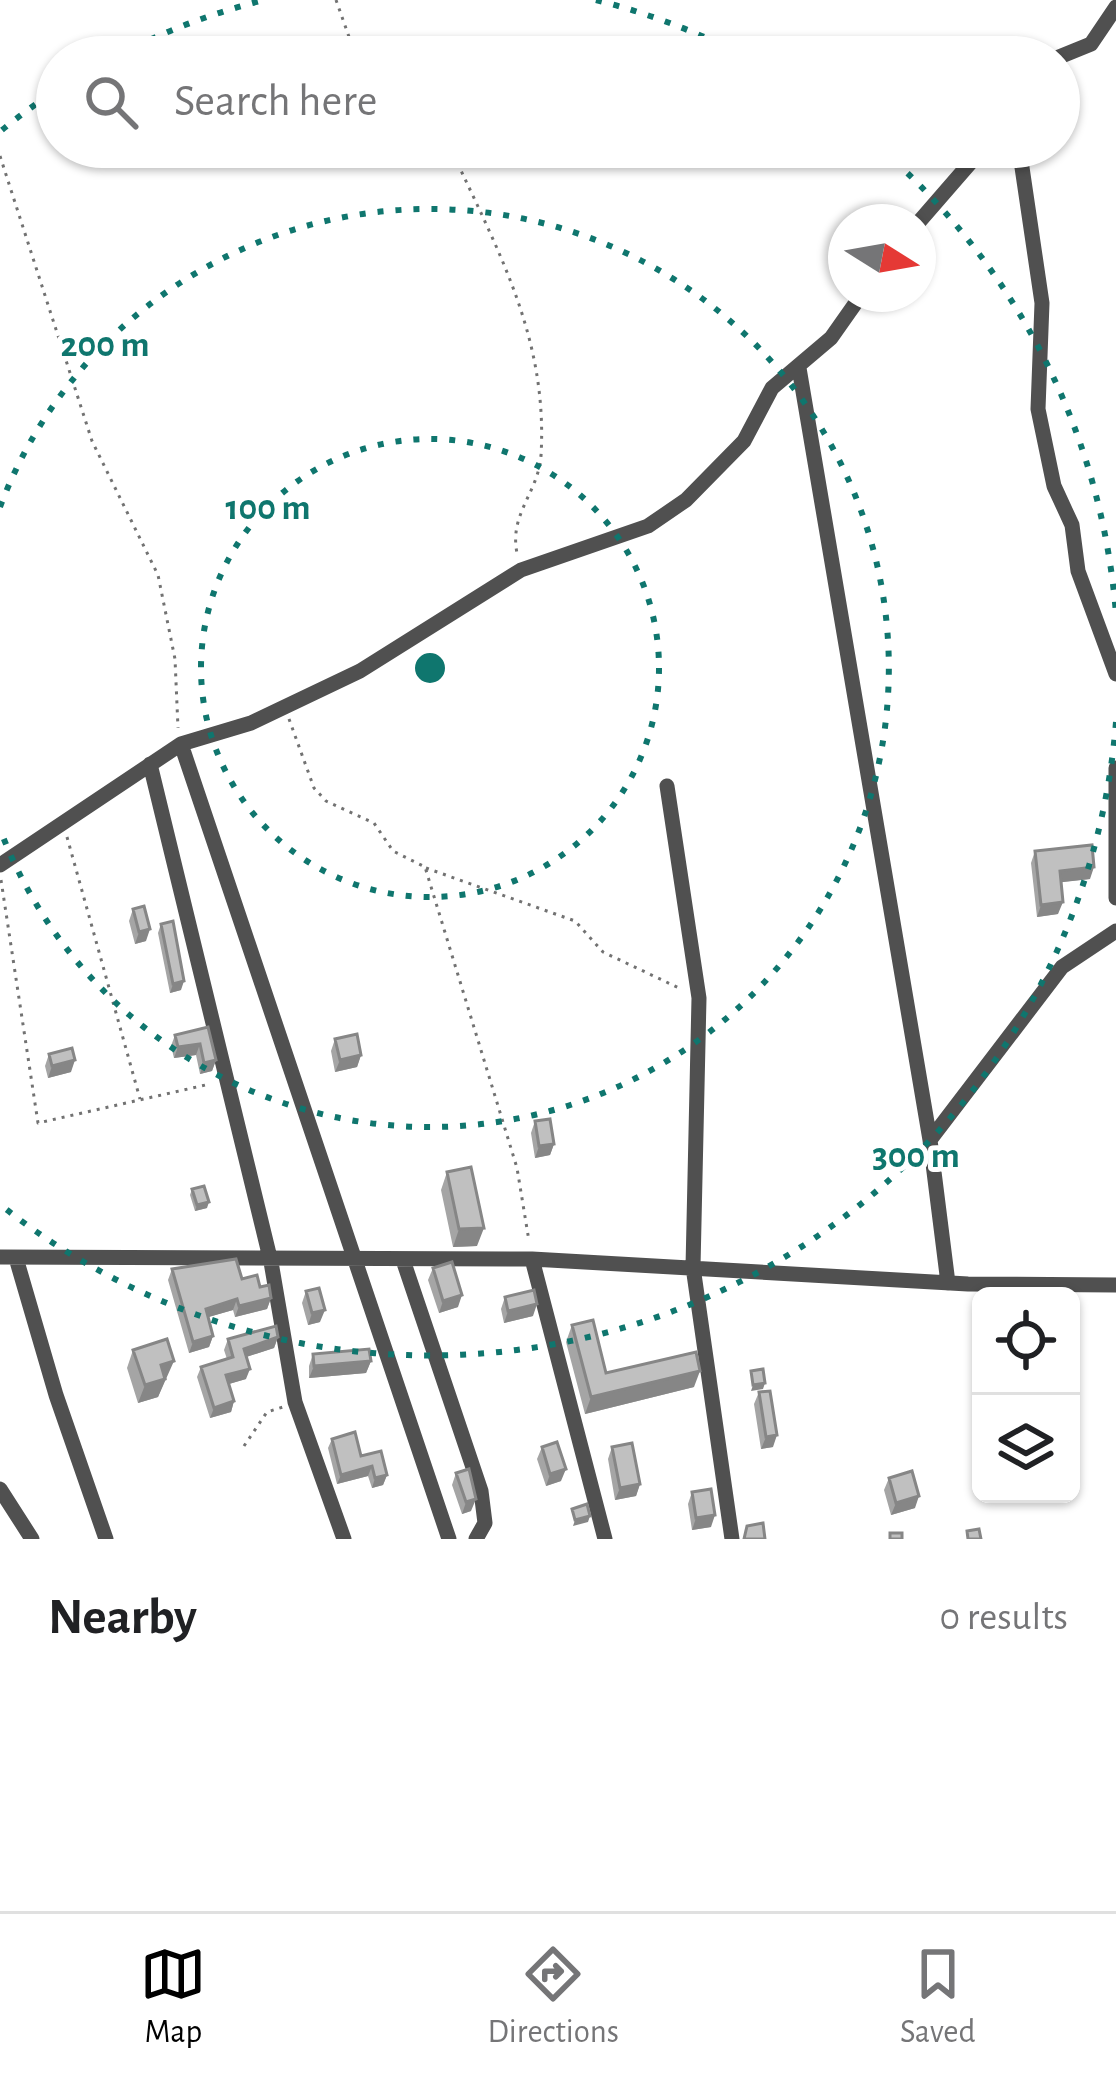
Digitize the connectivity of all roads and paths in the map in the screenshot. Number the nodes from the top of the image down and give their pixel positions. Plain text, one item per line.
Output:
1 (336, 0) edge
2 (1116, 7) edge
3 (349, 36) edge
4 (1080, 48) edge
5 (0, 156) edge
6 (459, 168) edge
7 (966, 168) edge
8 (1022, 168) edge
9 (934, 204) edge
10 (849, 312) edge
11 (799, 368) junction
12 (520, 570) junction
13 (1116, 674) edge
14 (284, 706) junction
15 (181, 744) junction
16 (150, 764) junction
17 (1116, 768) edge
18 (667, 786) dead end
19 (64, 824) junction
20 (424, 867) junction
21 (0, 868) edge
22 (1116, 898) edge
23 (1116, 931) edge
24 (699, 998) junction
25 (227, 1081) junction
26 (140, 1099) junction
27 (930, 1140) junction
28 (8, 1257) edge
29 (532, 1259) junction
30 (403, 1260) junction
31 (355, 1261) junction
32 (271, 1262) junction
33 (693, 1267) junction
34 (948, 1283) junction
35 (1116, 1285) edge
36 (295, 1402) junction
37 (244, 1446) dead end
38 (1, 1494) edge
39 (32, 1539) edge
40 (106, 1539) edge
41 (344, 1539) edge
42 (449, 1539) edge
43 (476, 1539) edge
44 (604, 1539) edge
45 (732, 1539) edge

1 - 3 path
2 - 4 street
5 - 15 path
6 - 12 path
7 - 9 street
8 - 13 street
10 - 11 street
11 - 12 street
11 - 27 street
12 - 14 street
14 - 15 street
14 - 20 path
15 - 16 street
15 - 31 street
16 - 19 street
16 - 25 street
17 - 22 street
18 - 24 street
19 - 21 street
19 - 26 path
20 - 24 path
20 - 29 path
21 - 26 path
23 - 27 street
24 - 33 street
25 - 26 path
25 - 32 street
27 - 34 street
28 - 32 street
28 - 40 street
29 - 30 street
29 - 33 street
29 - 44 street
30 - 31 street
30 - 43 street
31 - 32 street
31 - 42 street
32 - 36 street
33 - 34 street
33 - 45 street
34 - 35 street
36 - 37 path
36 - 41 street
38 - 39 street

